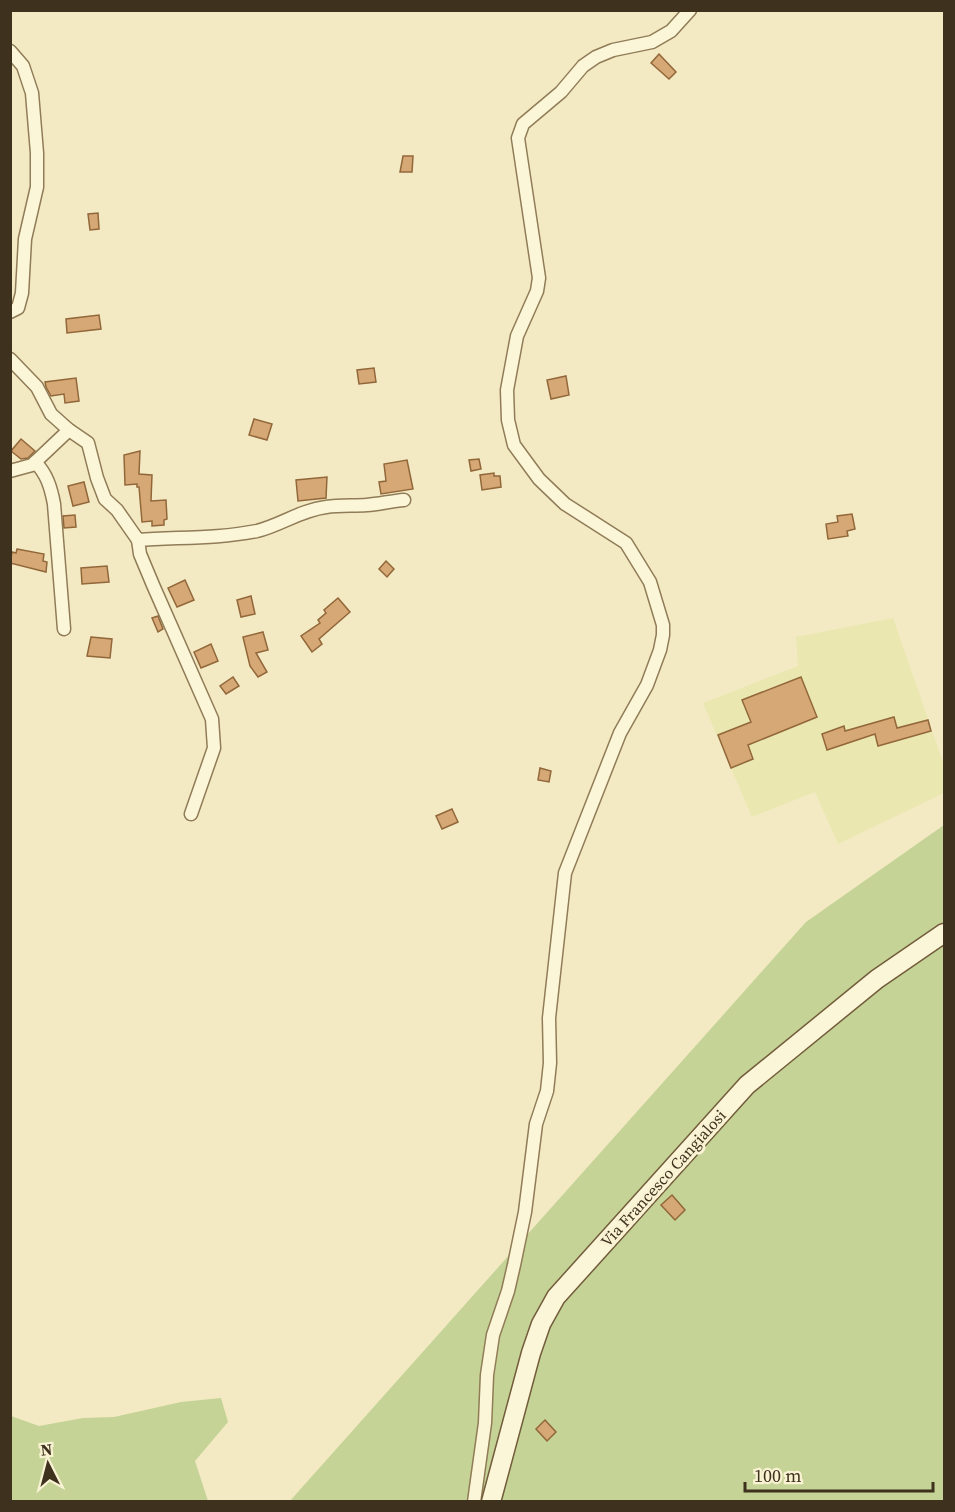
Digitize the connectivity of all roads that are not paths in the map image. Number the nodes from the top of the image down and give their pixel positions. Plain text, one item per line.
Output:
1 (690, 10) edge
2 (10, 51) edge
3 (10, 312) edge
4 (10, 359) edge
5 (69, 430) junction
6 (35, 462) junction
7 (10, 471) edge
8 (404, 500) dead end
9 (138, 540) junction
10 (64, 629) dead end
11 (191, 814) dead end
12 (945, 933) edge
13 (474, 1502) edge
14 (491, 1502) edge

1 - 13 street
2 - 3 street
4 - 5 street
5 - 6 street
5 - 9 street
6 - 7 street
6 - 10 street
8 - 9 street
9 - 11 street
12 - 14 street, Via Francesco Cangialosi

